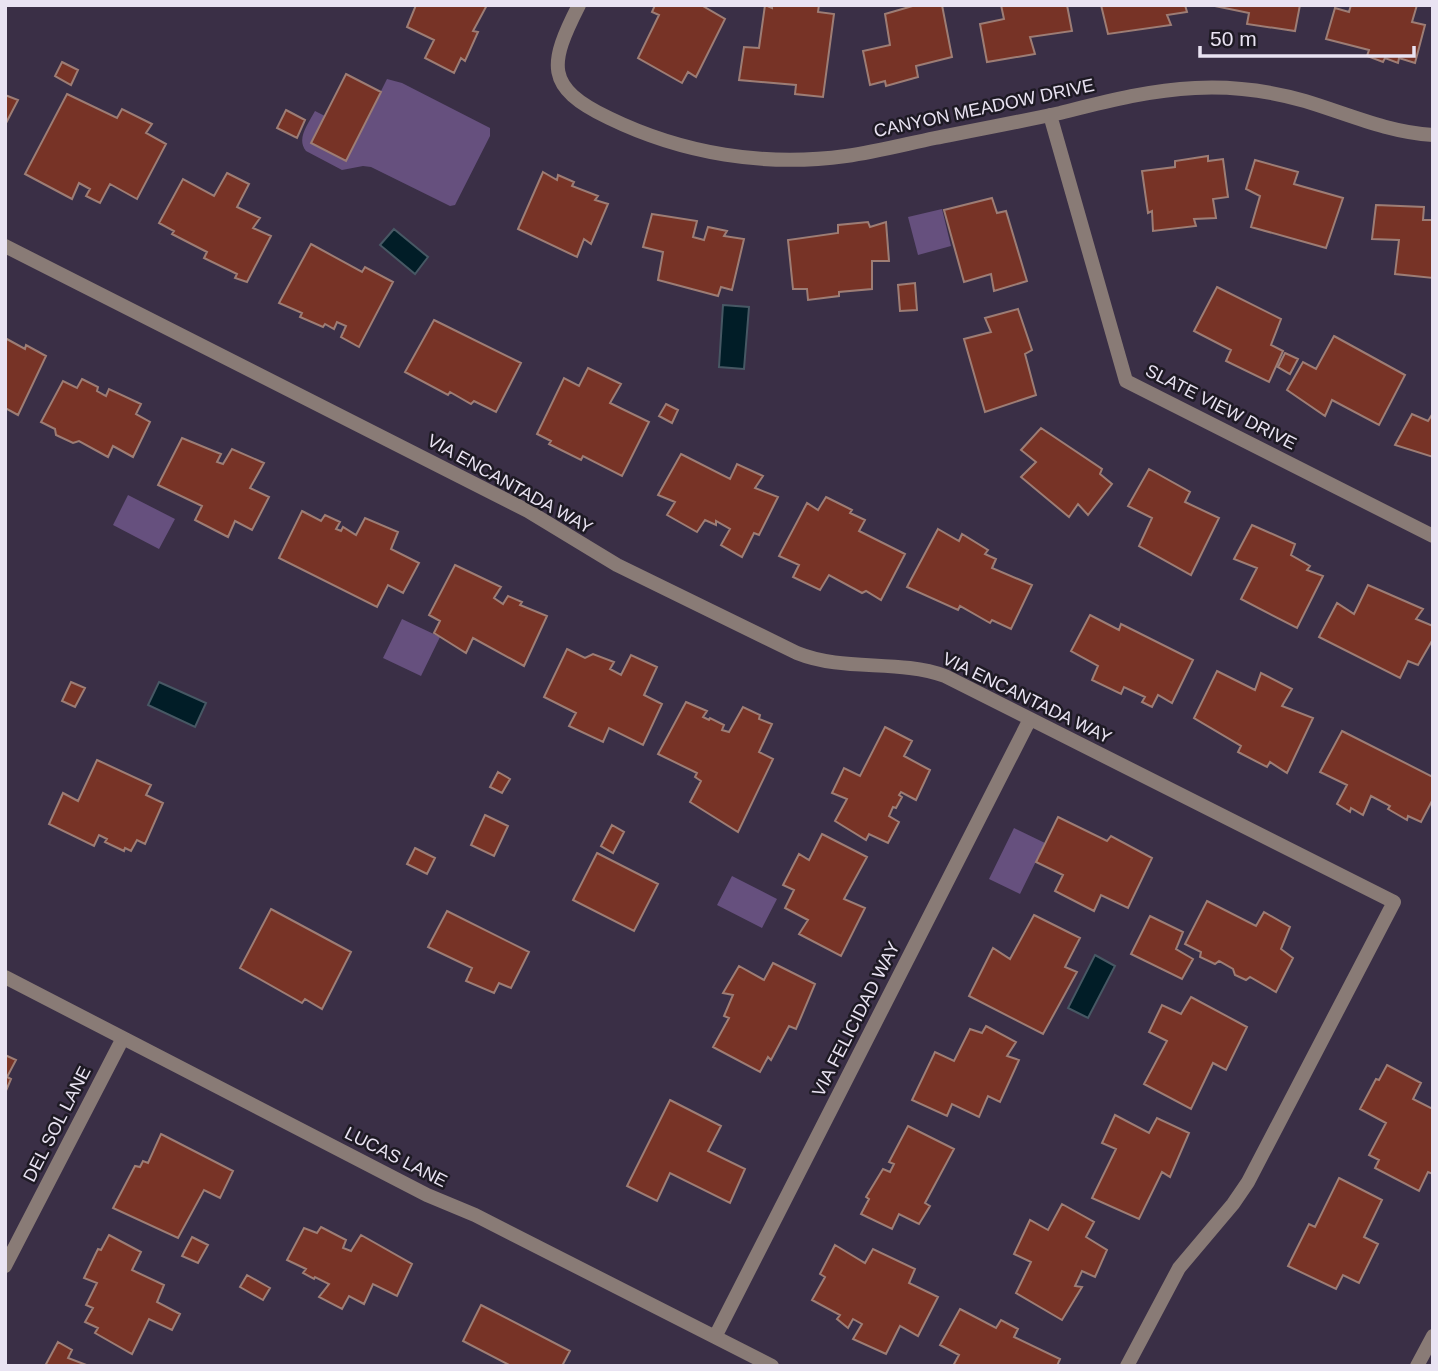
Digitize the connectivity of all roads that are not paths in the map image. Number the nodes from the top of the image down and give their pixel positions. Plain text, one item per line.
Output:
1 (579, 5) edge
2 (1051, 115) junction
3 (1433, 135) edge
4 (5, 246) edge
5 (1433, 536) edge
6 (1031, 719) junction
7 (5, 977) edge
8 (123, 1038) junction
9 (5, 1266) edge
10 (1433, 1336) edge
11 (715, 1337) junction
12 (772, 1366) edge
13 (1127, 1366) edge
14 (1417, 1366) edge

1 - 2 street, CANYON MEADOW DRIVE
2 - 3 street, CANYON MEADOW DRIVE
2 - 5 street, SLATE VIEW DRIVE
4 - 6 street, VIA ENCANTADA WAY
6 - 11 street, VIA FELICIDAD WAY
6 - 13 street, VIA ENCANTADA WAY
7 - 8 street, LUCAS LANE
8 - 9 street, DEL SOL LANE
8 - 11 street, LUCAS LANE
10 - 14 street
11 - 12 street, LUCAS LANE

